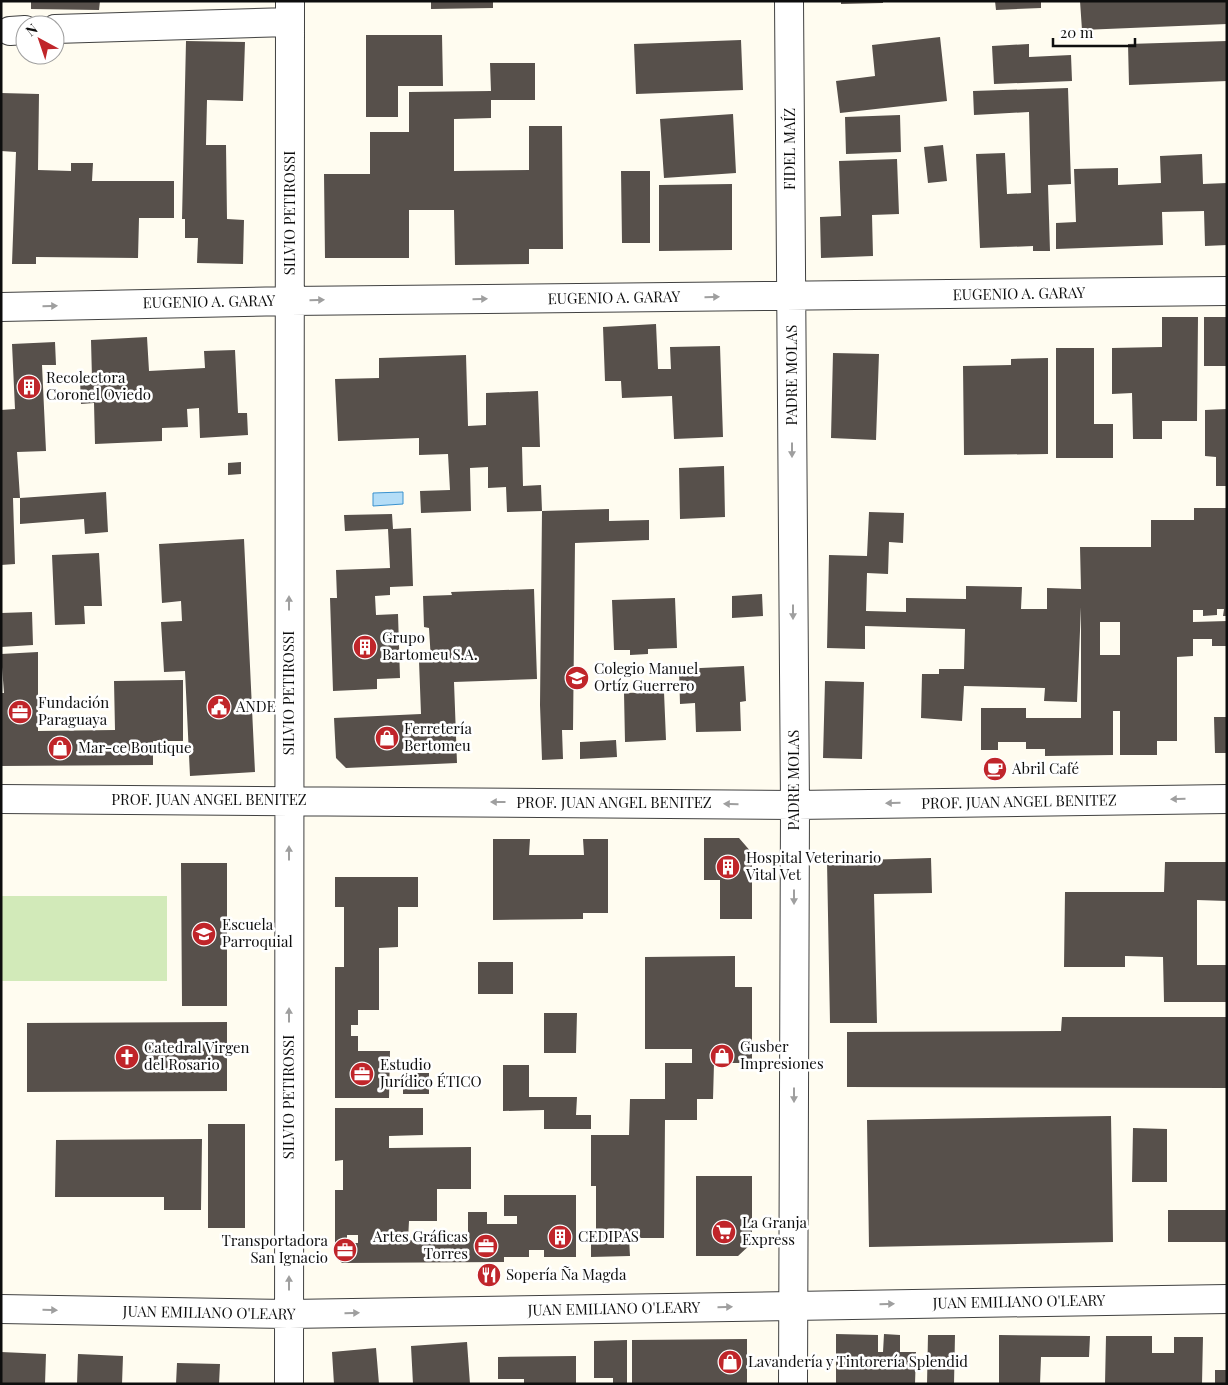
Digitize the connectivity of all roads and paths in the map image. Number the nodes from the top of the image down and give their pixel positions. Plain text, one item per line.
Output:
1 (789, 1) edge
2 (290, 12) edge
3 (65, 29) edge
4 (1227, 292) edge
5 (791, 296) junction
6 (290, 301) junction
7 (1, 307) edge
8 (1227, 798) edge
9 (1, 799) edge
10 (289, 801) junction
11 (795, 805) junction
12 (1227, 1299) edge
13 (794, 1306) junction
14 (1, 1309) edge
15 (289, 1314) junction
16 (289, 1384) edge
17 (793, 1384) edge

1 - 5 street, FIDEL MAÍZ
2 - 3 street
2 - 6 street, SILVIO PETIROSSI
4 - 5 street, EUGENIO A. GARAY
6 -> 5 street, EUGENIO A. GARAY
5 -> 11 street, PADRE MOLAS
7 -> 6 street, EUGENIO A. GARAY
10 -> 6 street, SILVIO PETIROSSI
8 -> 11 street, PROF. JUAN ANGEL BENITEZ
9 - 10 street, PROF. JUAN ANGEL BENITEZ
11 -> 10 street, PROF. JUAN ANGEL BENITEZ
15 -> 10 street, SILVIO PETIROSSI
11 -> 13 street, PADRE MOLAS
13 -> 12 street, JUAN EMILIANO O'LEARY
15 -> 13 street, JUAN EMILIANO O'LEARY
13 - 17 street, PADRE MOLAS
14 -> 15 street, JUAN EMILIANO O'LEARY
15 - 16 street, SILVIO PETIROSSI

